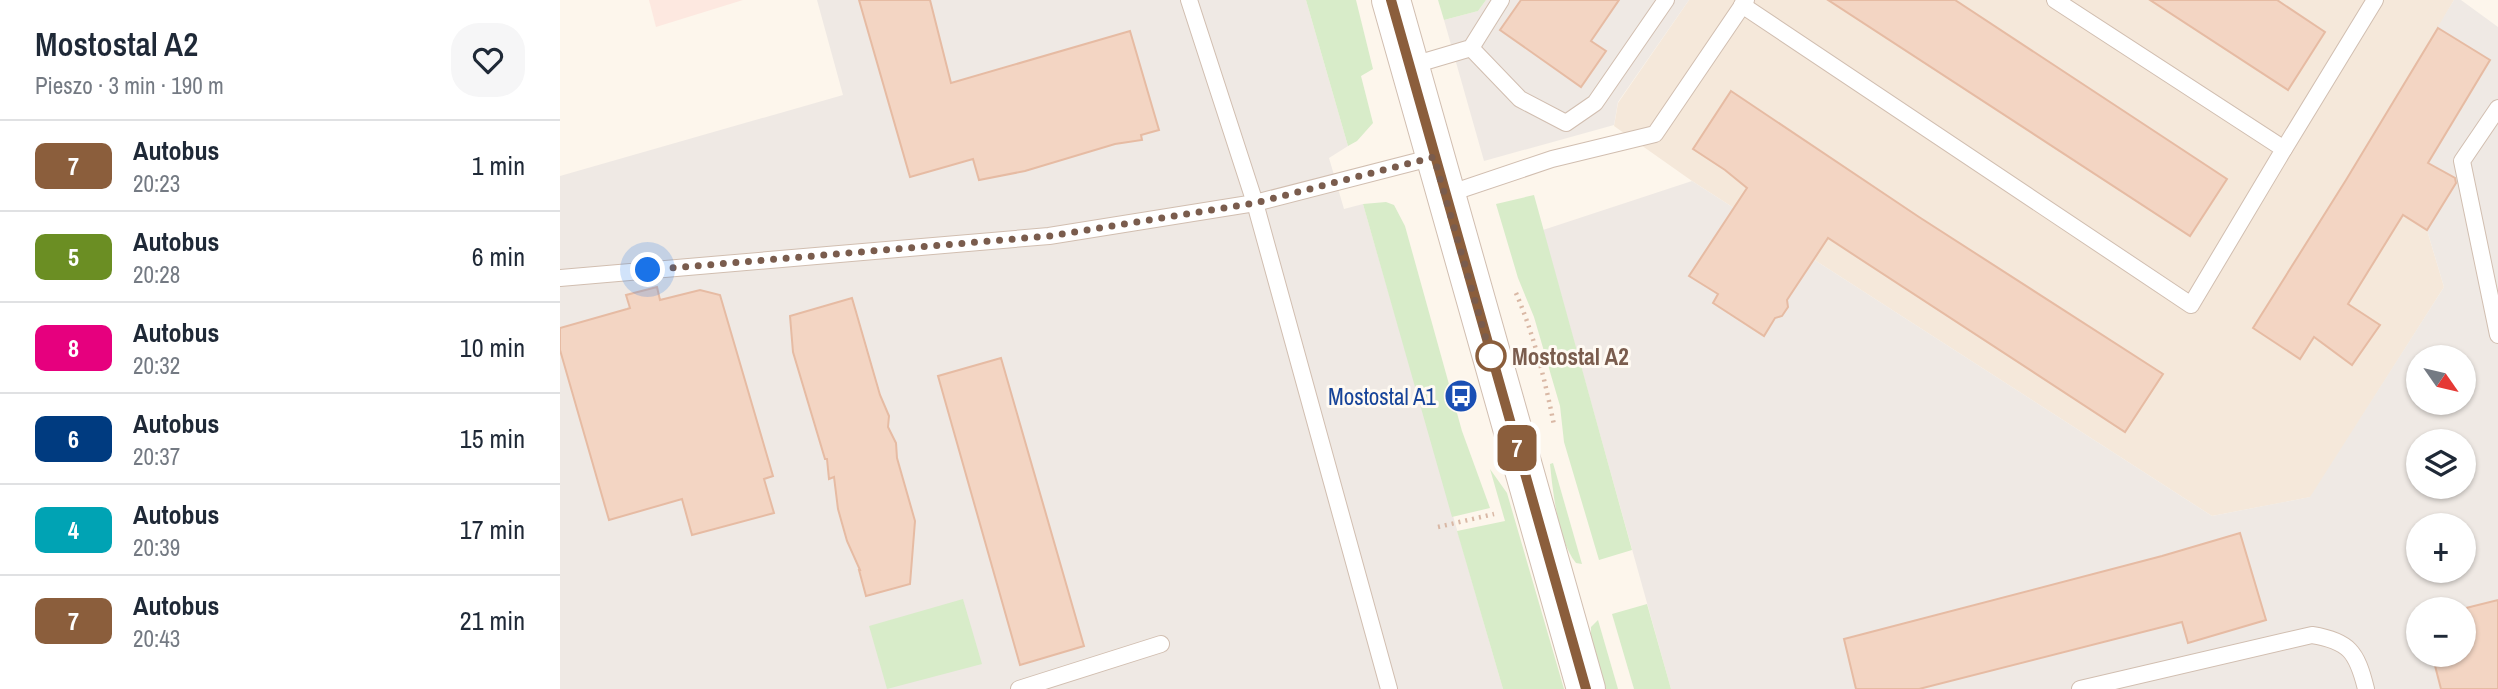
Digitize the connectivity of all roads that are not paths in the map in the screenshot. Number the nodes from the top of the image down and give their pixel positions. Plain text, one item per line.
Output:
1 (1189, 0) edge
2 (1391, 0) edge
3 (1501, 0) edge
4 (1666, 0) edge
5 (2055, 0) edge
6 (2375, 0) edge
7 (1744, 3) edge
8 (1471, 48) junction
9 (1410, 66) junction
10 (2498, 108) edge
11 (2284, 149) junction
12 (1434, 157) junction
13 (1445, 195) junction
14 (1255, 203) junction
15 (560, 278) edge
16 (2498, 335) edge
17 (1161, 644) dead end
18 (1019, 689) edge
19 (1389, 689) edge
20 (1586, 689) edge
21 (2080, 689) edge
22 (2366, 689) edge

1 - 14 lane
2 - 9 street
3 - 8 lane
4 - 8 lane
5 - 11 lane
6 - 11 lane
7 - 11 lane
7 - 13 lane
8 - 9 lane
9 - 12 street
10 - 16 lane
12 - 13 street
12 - 14 lane
13 - 20 street
14 - 15 lane
14 - 19 lane
17 - 18 lane
21 - 22 lane

